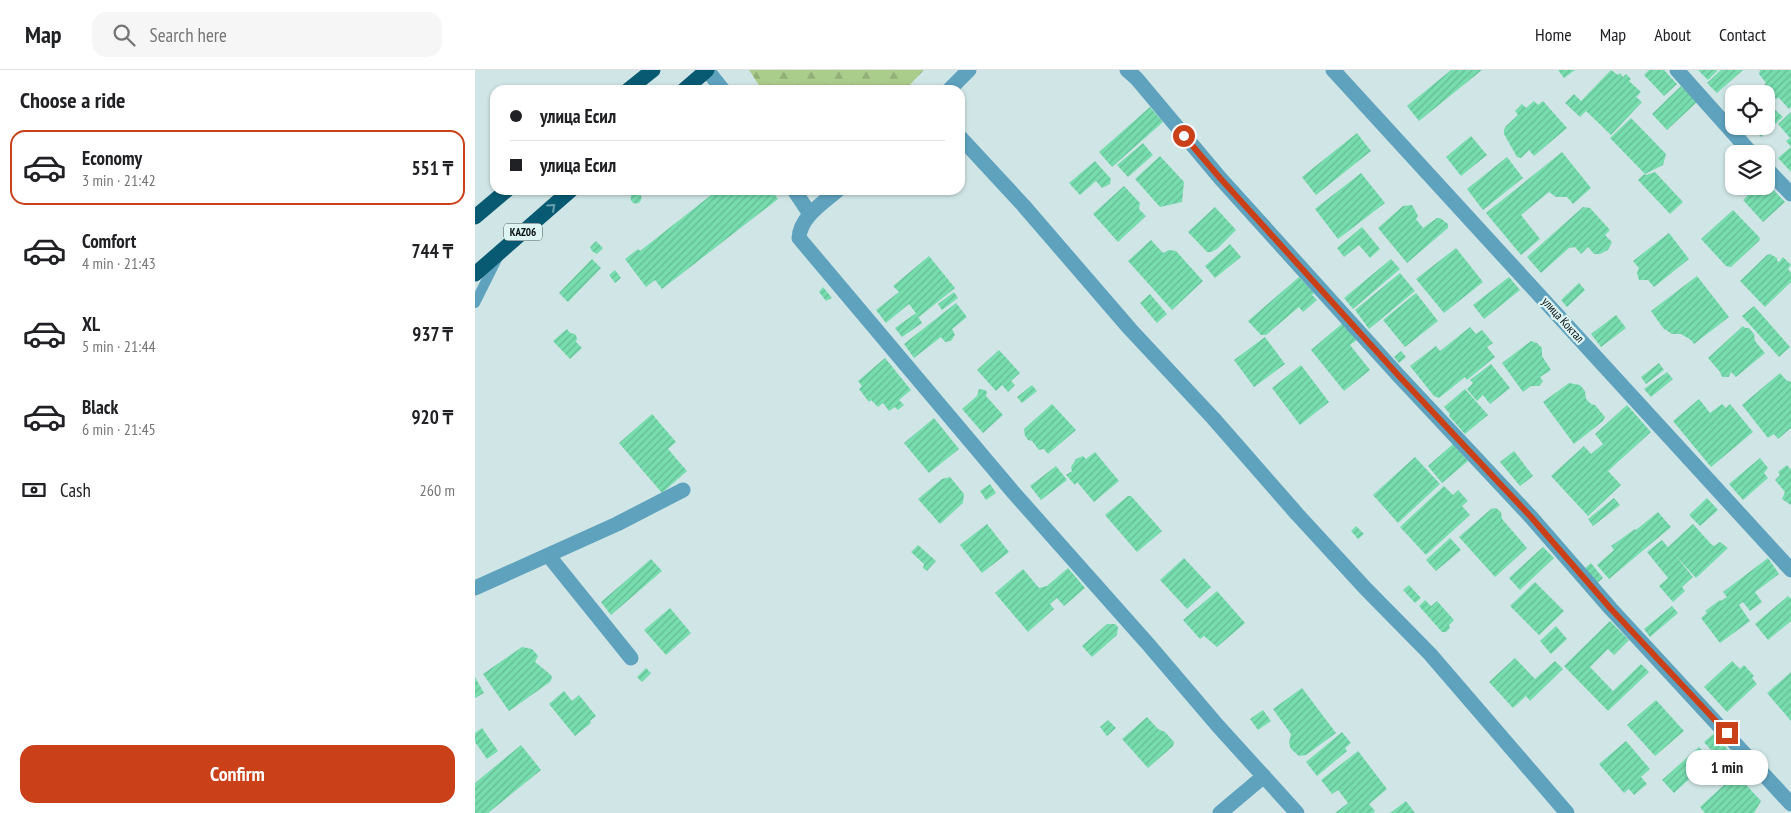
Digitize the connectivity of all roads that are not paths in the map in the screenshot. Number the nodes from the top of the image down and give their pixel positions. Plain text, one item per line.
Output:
1 (653, 70) edge
2 (707, 70) edge
3 (969, 70) edge
4 (1127, 70) edge
5 (1333, 70) edge
6 (1677, 70) edge
7 (634, 85) edge
8 (690, 85) edge
9 (719, 85) edge
10 (954, 85) edge
11 (965, 142) edge
12 (1744, 145) edge
13 (1775, 177) edge
14 (1791, 194) edge
15 (501, 195) edge
16 (565, 195) edge
17 (798, 195) edge
18 (832, 195) edge
19 (811, 214) junction
20 (475, 217) edge
21 (501, 252) junction
22 (475, 274) edge
23 (475, 303) edge
24 (683, 490) dead end
25 (547, 555) junction
26 (1791, 570) edge
27 (475, 588) edge
28 (631, 658) dead end
29 (1264, 776) junction
30 (1791, 804) edge
31 (1564, 811) edge
32 (1220, 813) edge
33 (1297, 813) edge

1 - 7 highway
2 - 8 highway
2 - 9 street
3 - 10 street
4 - 30 street
5 - 26 street, улица Коктал
6 - 12 street
11 - 31 street
13 - 14 street
15 - 20 highway
21 -> 16 highway, KАZ06
17 - 19 street
18 - 19 street
19 - 29 street
21 - 22 highway, KАZ06
21 - 23 lane
24 - 25 street
25 - 27 street
25 - 28 street
29 - 32 street
29 - 33 street

